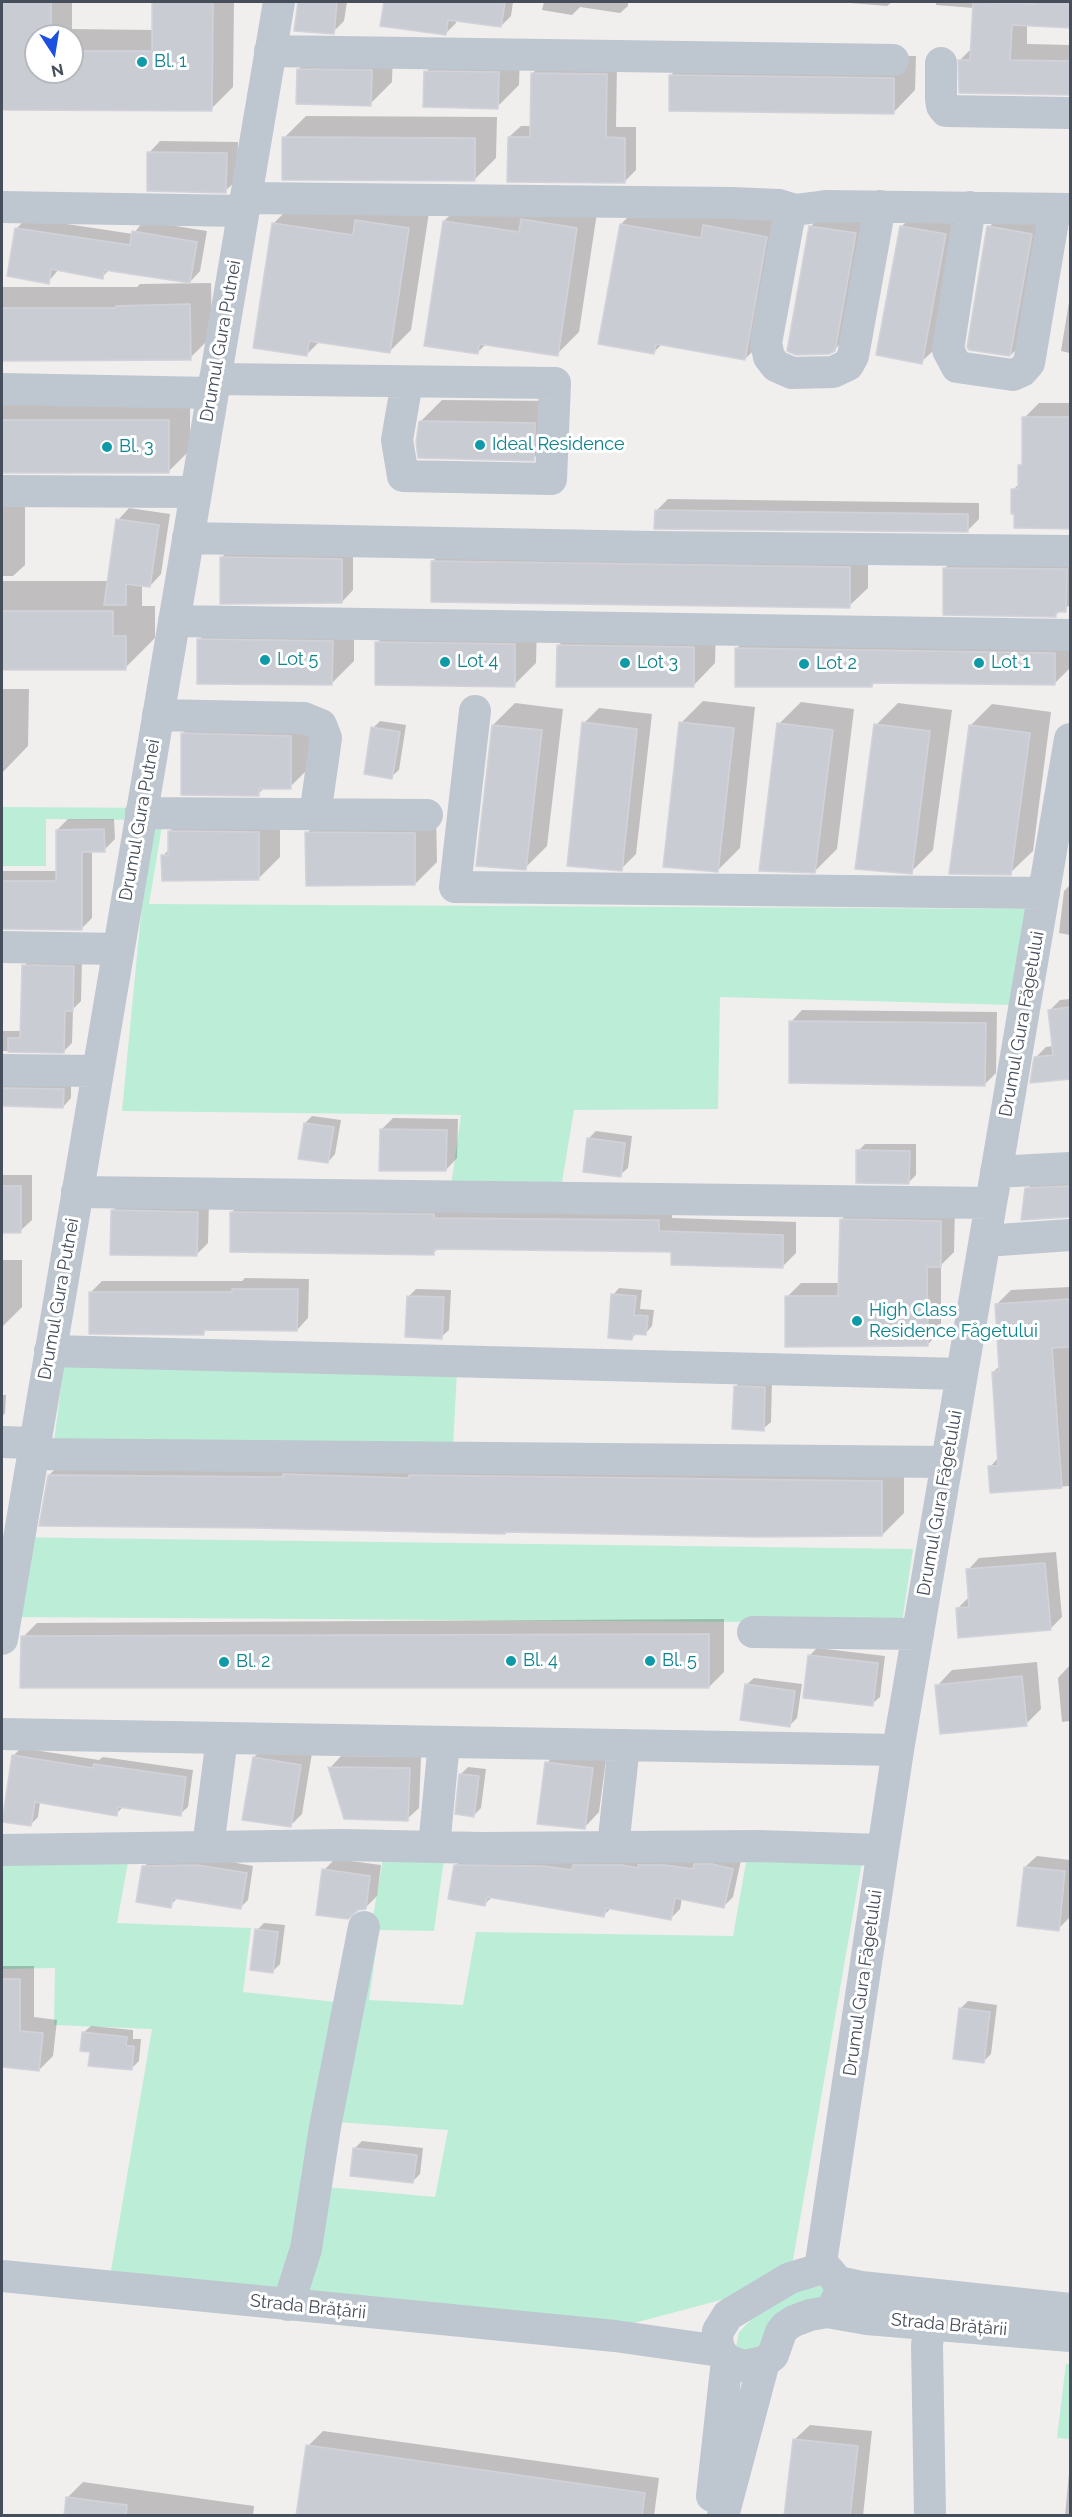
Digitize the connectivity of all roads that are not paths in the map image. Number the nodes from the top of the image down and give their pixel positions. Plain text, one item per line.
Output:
1 (279, 2) edge
2 (270, 51) junction
3 (893, 60) dead end
4 (941, 63) dead end
5 (1071, 113) edge
6 (244, 204) junction
7 (880, 206) junction
8 (2, 207) edge
9 (970, 207) junction
10 (1063, 209) edge
11 (795, 210) junction
12 (407, 382) junction
13 (214, 386) junction
14 (2, 389) edge
15 (2, 491) edge
16 (196, 492) junction
17 (188, 538) junction
18 (1071, 551) edge
19 (174, 621) junction
20 (1071, 635) edge
21 (475, 711) dead end
22 (158, 715) junction
23 (1071, 739) edge
24 (141, 813) junction
25 (315, 815) junction
26 (427, 815) dead end
27 (1062, 843) edge
28 (1044, 893) junction
29 (2, 947) edge
30 (118, 949) junction
31 (2, 1070) edge
32 (98, 1071) junction
33 (1071, 1168) edge
34 (996, 1172) junction
35 (77, 1192) junction
36 (991, 1203) junction
37 (1071, 1235) edge
38 (985, 1241) junction
39 (50, 1351) junction
40 (962, 1374) junction
41 (2, 1442) edge
42 (34, 1448) junction
43 (947, 1462) junction
44 (753, 1632) dead end
45 (918, 1634) junction
46 (2, 1639) edge
47 (2, 1734) edge
48 (222, 1738) junction
49 (444, 1742) junction
50 (624, 1745) junction
51 (898, 1750) junction
52 (208, 1847) junction
53 (434, 1847) junction
54 (613, 1847) junction
55 (2, 1850) edge
56 (882, 1850) junction
57 (364, 1927) dead end
58 (829, 2275) junction
59 (2, 2277) edge
60 (288, 2305) junction
61 (1071, 2309) edge
62 (827, 2312) junction
63 (930, 2324) junction
64 (1071, 2336) edge
65 (723, 2344) junction
66 (764, 2362) junction
67 (709, 2516) edge
68 (723, 2516) edge
69 (930, 2516) edge

1 - 2 street, Drumul Gura Putnei
2 - 3 street
2 - 6 street, Drumul Gura Putnei
4 - 5 street
6 - 8 street
6 - 11 street
6 - 13 street, Drumul Gura Putnei
7 - 9 street
7 - 11 street
7 - 11 street
9 - 10 street
9 - 10 street
12 - 12 street
12 - 13 street
13 - 14 street
13 - 16 street, Drumul Gura Putnei
15 - 16 street
16 - 17 street, Drumul Gura Putnei
17 - 18 street
17 - 19 street, Drumul Gura Putnei
19 - 20 street
19 - 22 street, Drumul Gura Putnei
21 - 28 street
22 - 24 street, Drumul Gura Putnei
22 - 25 street
23 - 27 street, Drumul Gura Făgetului
24 - 25 street
24 - 30 street, Drumul Gura Putnei
25 - 26 street
27 - 28 street, Drumul Gura Făgetului
28 - 34 street, Drumul Gura Făgetului
29 - 30 street
30 - 32 street, Drumul Gura Putnei
31 - 32 street
32 - 35 street, Drumul Gura Putnei
33 - 34 street
34 - 36 street, Drumul Gura Făgetului
35 - 36 street
35 - 39 street, Drumul Gura Putnei
36 - 38 street, Drumul Gura Făgetului
37 - 38 street
38 - 40 street, Drumul Gura Făgetului
39 - 40 street
39 - 42 street, Drumul Gura Putnei
40 - 43 street, Drumul Gura Făgetului
41 - 42 street
42 - 43 street
42 - 46 street, Drumul Gura Putnei
43 - 45 street, Drumul Gura Făgetului
44 - 45 street
45 - 51 street, Drumul Gura Făgetului
47 - 48 street
48 - 49 street
48 - 52 street
49 - 50 street
49 - 53 street
50 - 51 street
50 - 54 street
51 - 56 street, Drumul Gura Făgetului
52 - 53 street
52 - 55 street
53 - 54 street
54 - 56 street
56 - 58 street, Drumul Gura Făgetului
57 - 60 street
58 - 61 street, Strada Brățării
58 - 62 street, Drumul Gura Făgetului
58 - 65 street
59 - 60 street, Strada Brățării
60 - 65 street, Strada Brățării
62 - 63 street, Strada Brățării
62 - 66 street
63 - 64 street, Strada Brățării
63 - 69 street
65 - 66 street, Strada Brățării
65 - 67 street
66 - 68 street

